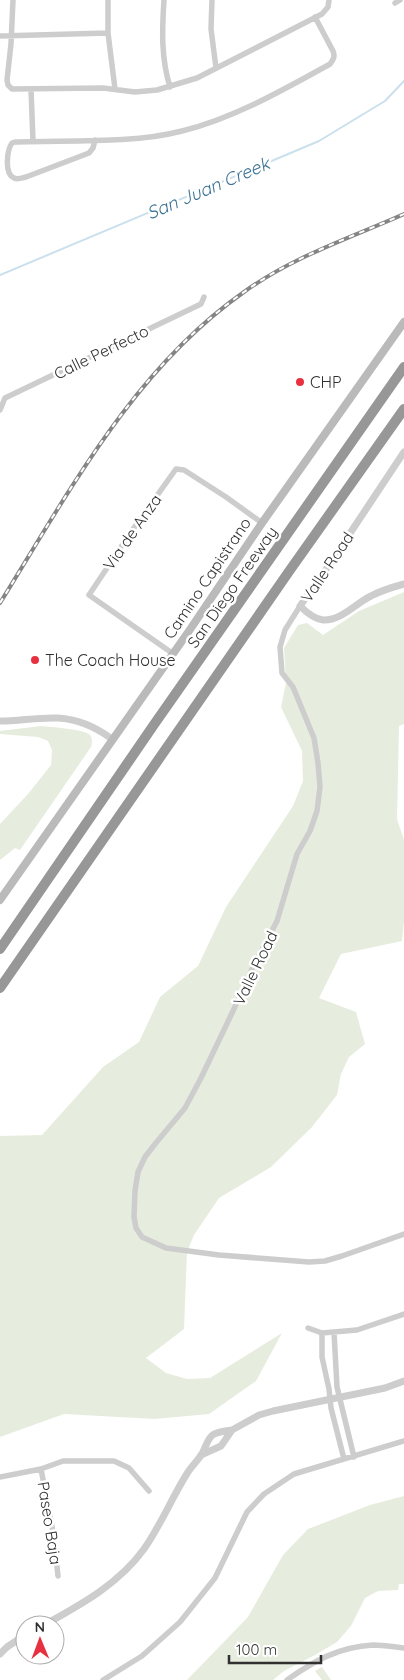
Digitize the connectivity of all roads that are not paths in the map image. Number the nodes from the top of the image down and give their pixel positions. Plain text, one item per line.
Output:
1 (12, 0) edge
2 (108, 0) edge
3 (164, 0) edge
4 (212, 0) edge
5 (329, 0) edge
6 (315, 17) junction
7 (108, 33) junction
8 (12, 35) junction
9 (0, 36) edge
10 (216, 68) junction
11 (170, 87) junction
12 (31, 89) junction
13 (115, 89) junction
14 (95, 140) junction
15 (34, 141) junction
16 (204, 297) dead end
17 (404, 322) edge
18 (404, 367) edge
19 (404, 409) edge
20 (0, 410) edge
21 (404, 452) edge
22 (262, 523) junction
23 (404, 584) edge
24 (300, 606) junction
25 (172, 653) junction
26 (0, 721) edge
27 (112, 738) junction
28 (0, 900) edge
29 (0, 949) edge
30 (0, 988) edge
31 (404, 1234) edge
32 (404, 1314) edge
33 (308, 1328) dead end
34 (334, 1332) junction
35 (322, 1333) junction
36 (335, 1356) junction
37 (322, 1357) junction
38 (404, 1381) edge
39 (340, 1398) junction
40 (330, 1400) junction
41 (232, 1430) junction
42 (349, 1436) junction
43 (338, 1438) junction
44 (404, 1441) edge
45 (201, 1455) junction
46 (354, 1457) junction
47 (344, 1459) junction
48 (41, 1469) junction
49 (0, 1477) edge
50 (149, 1491) dead end
51 (58, 1576) dead end
52 (61, 1615) edge
53 (15, 1642) edge
54 (404, 1648) edge
55 (0, 1654) edge
56 (103, 1680) edge
57 (287, 1680) edge

1 - 8 street
2 - 7 street
3 - 11 street
4 - 10 street
5 - 6 street
6 - 10 street
6 - 14 street
7 - 8 street
7 - 13 street
8 - 9 street
8 - 12 street
10 - 11 street
11 - 13 street
12 - 13 street
12 - 15 street
14 - 15 street
14 - 15 street
16 - 20 street, Calle Perfecto
17 - 22 main road, Camino Capistrano
18 - 29 highway, San Diego Freeway
19 - 30 highway
21 - 24 street, Valle Road
22 - 25 main road, Camino Capistrano
22 - 25 street, Via de Anza
23 - 24 street
24 - 31 street, Valle Road
25 - 27 main road, Camino Capistrano
26 - 27 street
27 - 28 main road, Camino Capistrano
32 - 34 street
33 - 35 street
34 - 35 street
34 - 36 street
35 - 37 street
36 - 37 street
36 - 39 street
37 - 40 street
38 - 39 street
39 - 40 street
39 - 42 street
40 - 41 street
40 - 43 street
41 - 45 street
41 - 45 street
42 - 43 street
42 - 46 street
43 - 47 street
44 - 46 street
45 - 52 street
46 - 47 street
47 - 56 street
48 - 49 street
48 - 50 street
48 - 51 street, Paseo Baja
53 - 55 street
54 - 57 street

